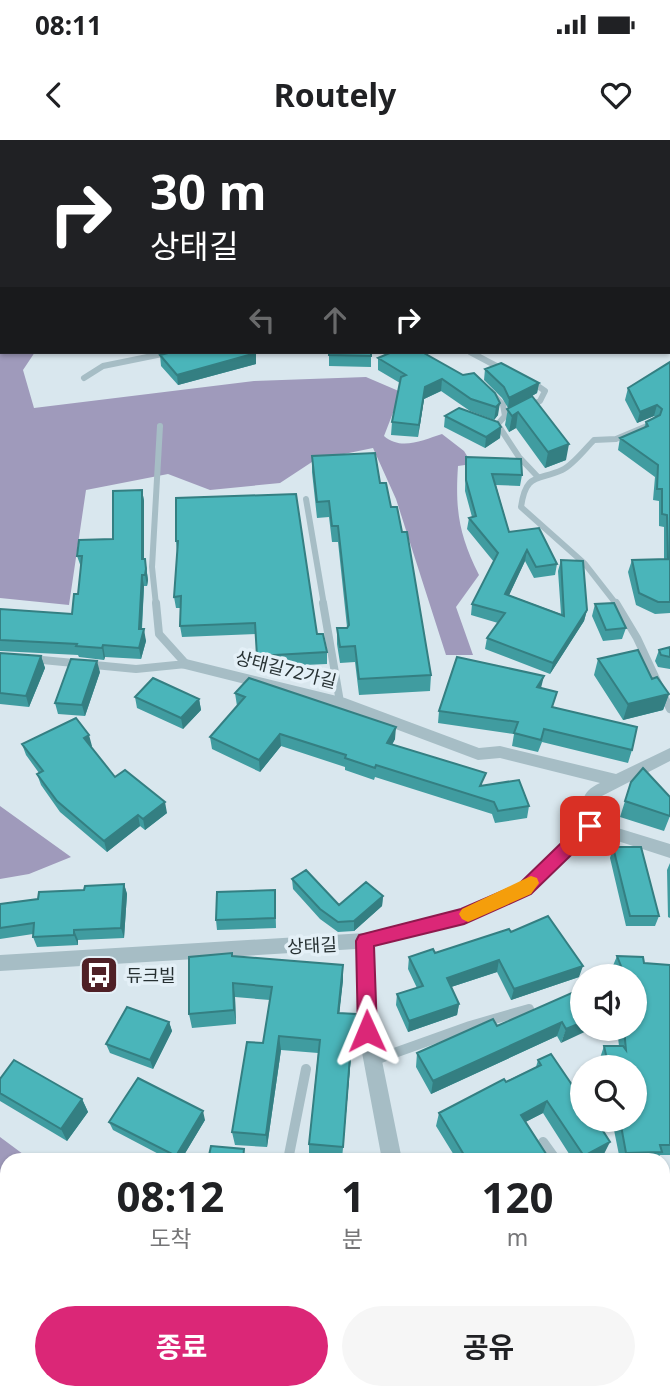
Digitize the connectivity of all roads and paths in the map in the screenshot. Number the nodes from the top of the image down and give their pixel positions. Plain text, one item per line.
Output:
1 (162, 354) edge
2 (474, 354) edge
3 (513, 373) edge
4 (524, 376) edge
5 (85, 378) dead end
6 (487, 387) edge
7 (505, 416) junction
8 (654, 422) edge
9 (160, 426) dead end
10 (537, 476) junction
11 (306, 499) dead end
12 (27, 659) edge
13 (186, 664) junction
14 (340, 702) junction
15 (670, 709) edge
16 (670, 754) edge
17 (614, 780) junction
18 (590, 826) junction
19 (670, 851) edge
20 (365, 941) junction
21 (0, 963) edge
22 (529, 1009) edge
23 (372, 1061) junction
24 (306, 1069) dead end
25 (543, 1142) dead end
26 (289, 1153) edge
27 (391, 1153) edge
28 (551, 1153) edge

1 - 5 lane
2 - 3 lane
4 - 7 lane
6 - 7 lane
7 - 10 lane
8 - 10 lane
9 - 13 lane
10 - 15 lane
11 - 14 lane
12 - 13 lane
13 - 14 street, 상태길72가길
14 - 17 street, 상태길72가길
16 - 17 street
17 - 18 street
18 - 19 street
18 - 20 street, 상태길
20 - 21 street, 상태길
20 - 23 street
22 - 23 lane
23 - 27 street
24 - 26 lane
25 - 28 lane

